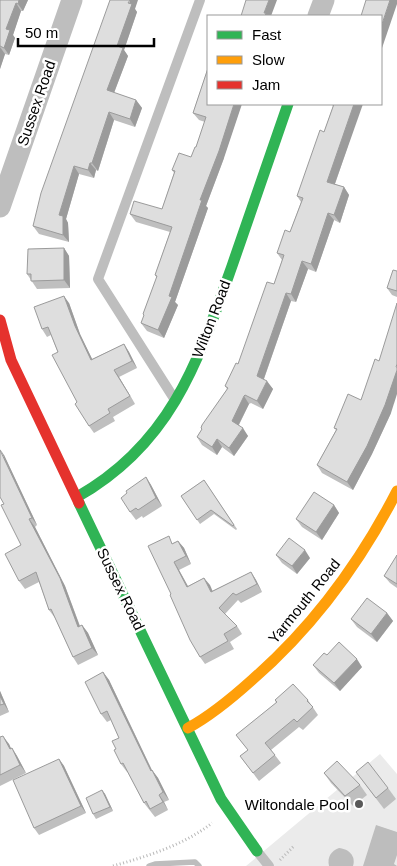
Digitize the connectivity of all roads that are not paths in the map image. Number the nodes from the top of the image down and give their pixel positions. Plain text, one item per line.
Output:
1 (72, 0) edge
2 (200, 0) edge
3 (324, 0) edge
4 (318, 15) edge
5 (288, 105) edge
6 (4, 180) edge
7 (0, 207) edge
8 (0, 320) edge
9 (175, 400) junction
10 (397, 491) edge
11 (77, 497) junction
12 (188, 728) junction
13 (257, 851) joint
14 (269, 866) edge

1 - 6 street, Sussex Road
2 - 9 lane
3 - 4 street
5 - 9 street, Wilton Road
6 - 7 street, Sussex Road
8 - 11 street, Sussex Road
9 - 11 street, Wilton Road
10 - 12 street, Yarmouth Road
11 - 12 street, Sussex Road
12 - 13 street, Sussex Road
13 - 14 lane

